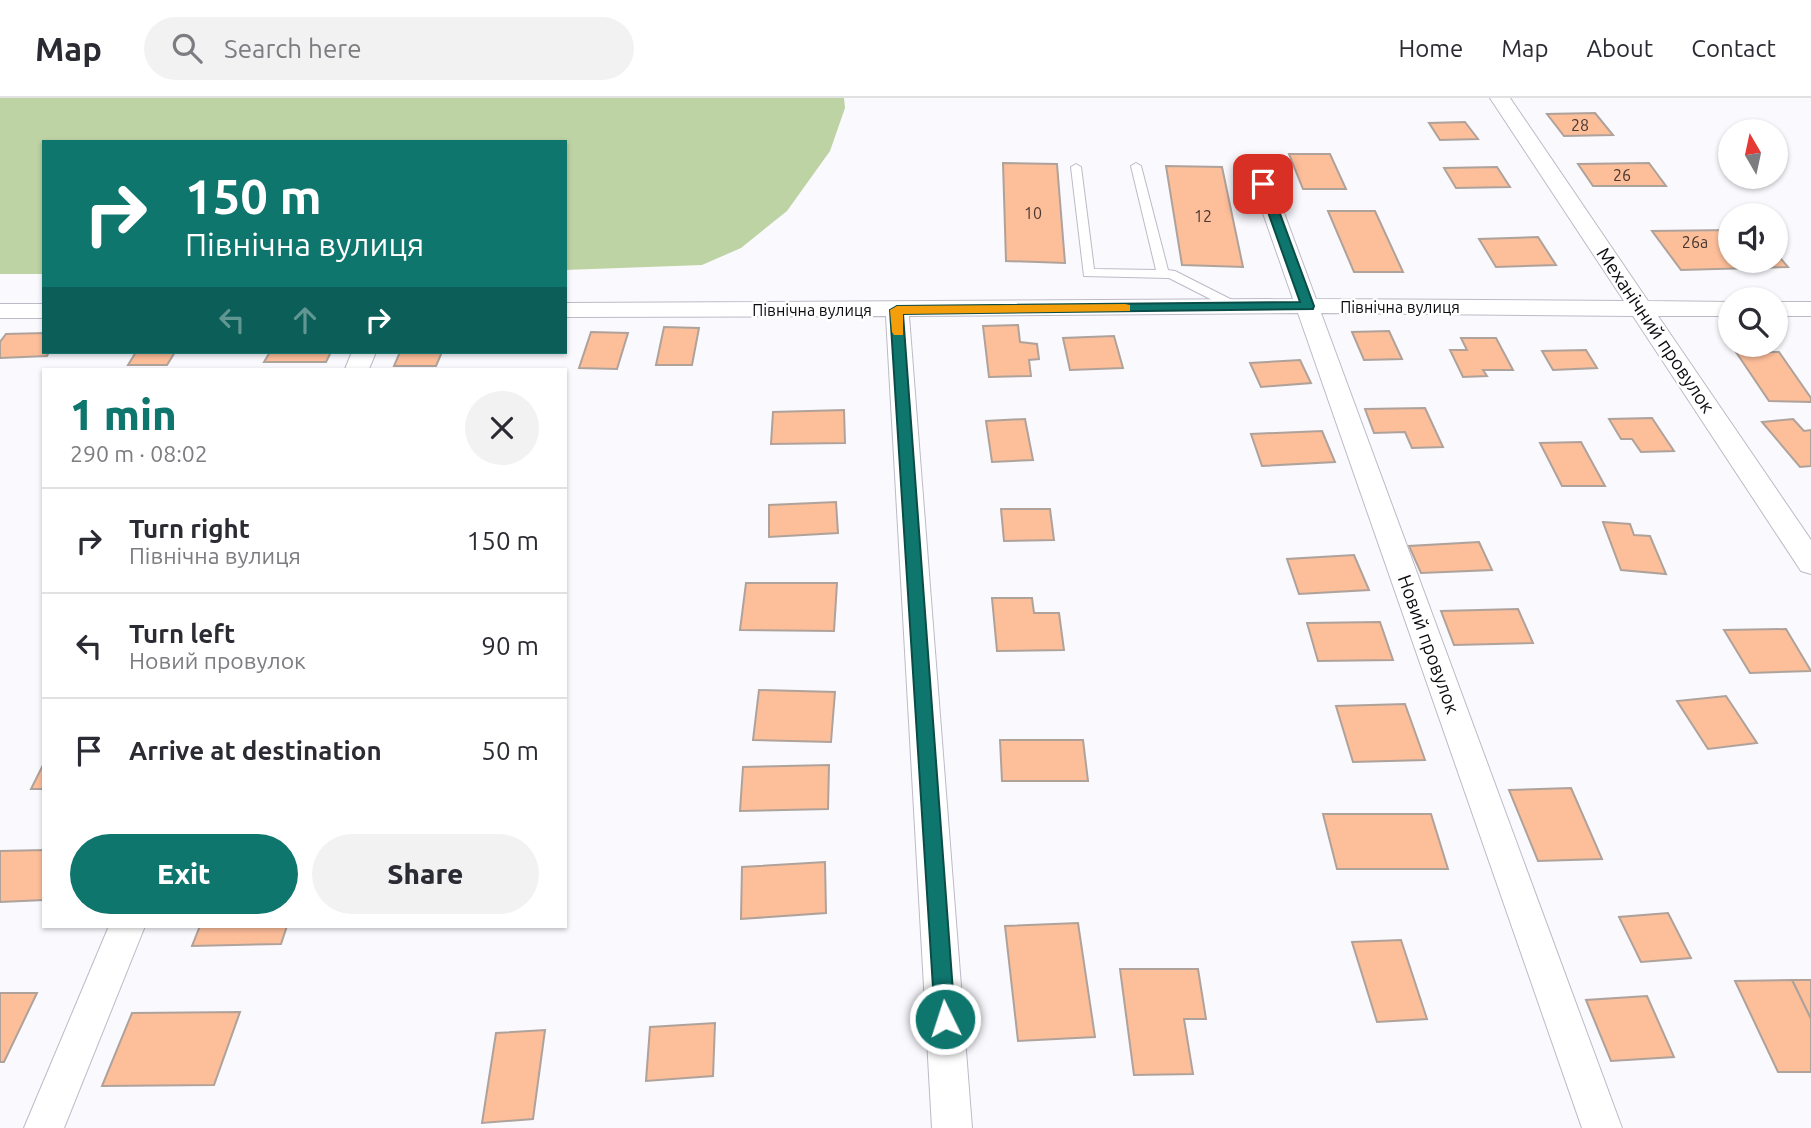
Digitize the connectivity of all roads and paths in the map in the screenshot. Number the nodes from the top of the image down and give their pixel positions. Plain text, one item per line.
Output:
1 (1500, 98) edge
2 (1254, 159) dead end
3 (1136, 166) dead end
4 (1076, 167) dead end
5 (1163, 274) junction
6 (1308, 306) junction
7 (1236, 307) junction
8 (1643, 309) junction
9 (1718, 309) edge
10 (1788, 309) edge
11 (1811, 309) edge
12 (567, 310) edge
13 (897, 310) junction
14 (0, 311) edge
15 (42, 311) edge
16 (1811, 563) edge
17 (126, 928) edge
18 (44, 1128) edge
19 (952, 1128) edge
20 (1602, 1128) edge

1 - 8 street, Механічний провулок
2 - 6 street, Новий провулок
3 - 5 lane
4 - 5 lane
5 - 7 lane
6 - 7 street, Північна вулиця
6 - 8 street, Північна вулиця
6 - 20 street, Новий провулок
7 - 13 street, Північна вулиця
8 - 9 street, Північна вулиця
8 - 16 street, Механічний провулок
10 - 11 street
12 - 13 street, Північна вулиця
13 - 19 street
14 - 15 street
17 - 18 street

